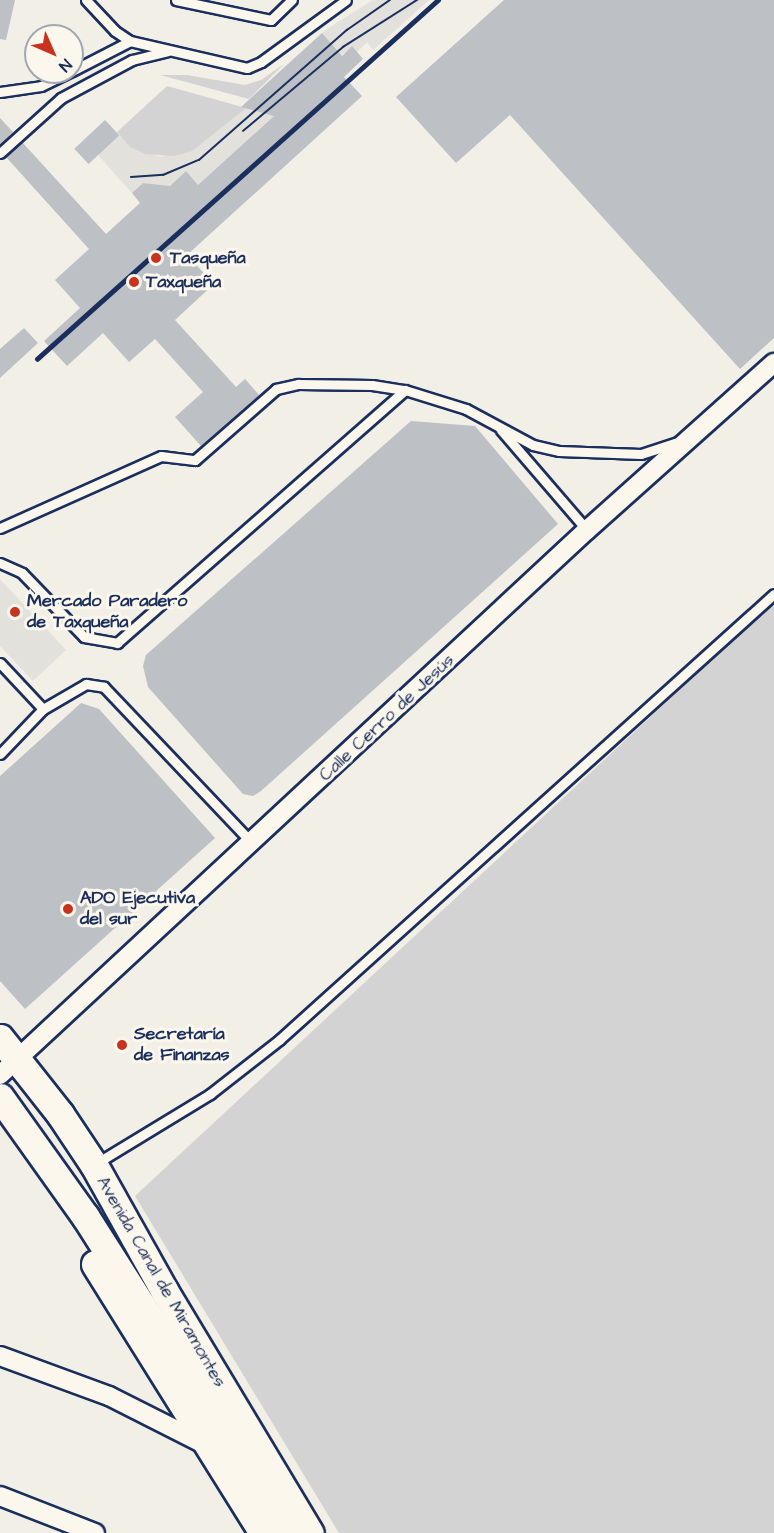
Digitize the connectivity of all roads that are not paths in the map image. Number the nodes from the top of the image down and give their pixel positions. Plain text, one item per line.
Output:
1 (86, 0) edge
2 (176, 0) edge
3 (292, 0) edge
4 (346, 0) edge
5 (130, 41) junction
6 (171, 51) junction
7 (84, 64) edge
8 (45, 84) edge
9 (0, 92) edge
10 (0, 153) edge
11 (774, 363) edge
12 (405, 390) junction
13 (497, 426) junction
14 (690, 438) junction
15 (0, 528) edge
16 (587, 530) junction
17 (0, 563) edge
18 (774, 594) edge
19 (0, 663) edge
20 (43, 709) junction
21 (1, 750) edge
22 (253, 843) junction
23 (0, 1038) edge
24 (9, 1067) edge
25 (0, 1097) edge
26 (93, 1165) junction
27 (85, 1216) junction
28 (165, 1292) junction
29 (0, 1356) edge
30 (206, 1445) junction
31 (0, 1496) edge
32 (95, 1533) edge
33 (263, 1533) edge
34 (286, 1533) edge
35 (310, 1533) edge

1 - 5 lane
2 - 3 lane
4 - 6 lane
5 - 6 lane
5 - 7 lane
6 - 10 lane
8 - 9 lane
11 - 14 street, Calle Cerro de Jesús
12 - 13 lane
12 - 15 lane
12 - 17 lane
13 - 14 lane
13 - 16 lane
14 - 16 street, Calle Cerro de Jesús
16 - 22 street, Calle Cerro de Jesús
18 - 26 lane
19 - 20 lane
20 - 21 lane
20 - 22 lane
22 - 24 street, Calle Cerro de Jesús
23 - 24 main road, Avenida Canal de Miramontes
24 - 26 main road, Avenida Canal de Miramontes
25 - 27 main road, Avenida Canal de Miramontes
26 - 28 main road, Avenida Canal de Miramontes
27 - 28 main road
27 - 30 main road, Avenida Canal de Miramontes
27 - 34 main road, Avenida Canal de Miramontes
28 - 35 main road, Avenida Canal de Miramontes
29 - 30 street
30 - 33 main road, Avenida Canal de Miramontes
31 - 32 street

